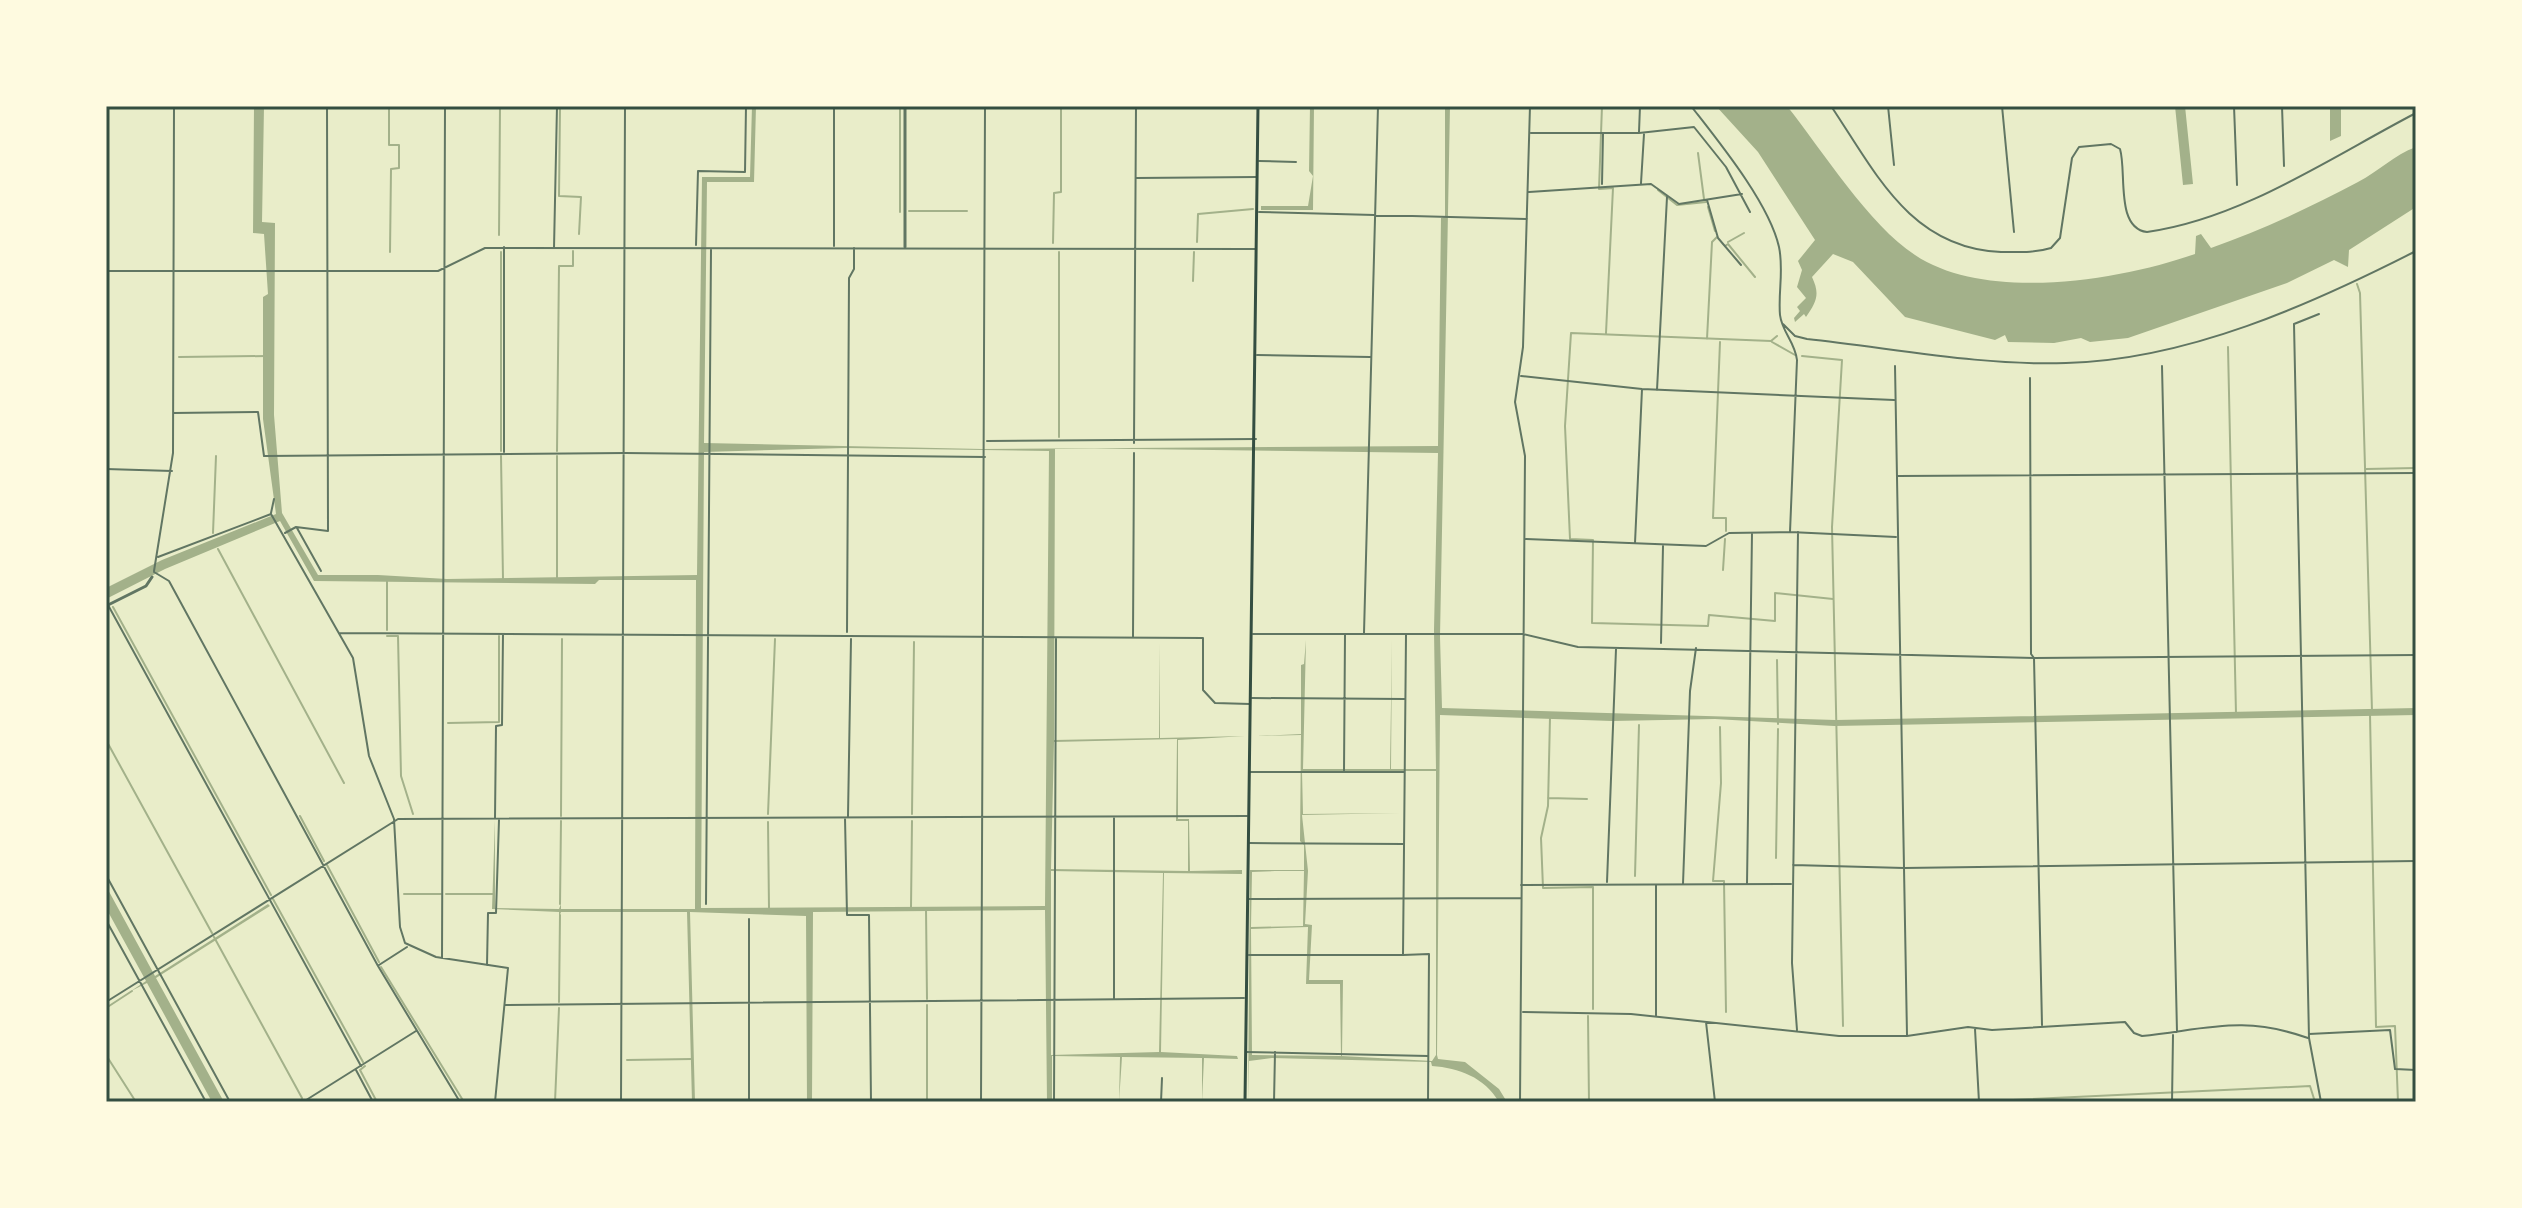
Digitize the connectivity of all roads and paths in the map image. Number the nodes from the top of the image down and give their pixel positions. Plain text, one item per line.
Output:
1 (174, 106) edge
2 (327, 106) edge
3 (445, 106) edge
4 (557, 106) edge
5 (625, 106) edge
6 (746, 106) edge
7 (834, 106) edge
8 (905, 106) edge
9 (985, 106) edge
10 (1136, 106) edge
11 (1258, 106) edge
12 (1378, 106) edge
13 (1530, 106) edge
14 (1640, 106) edge
15 (1691, 106) edge
16 (1831, 106) edge
17 (1888, 106) edge
18 (2002, 106) edge
19 (2234, 106) edge
20 (2282, 106) edge
21 (2416, 113) edge
22 (1530, 133) junction
23 (1602, 133) junction
24 (1639, 133) junction
25 (1644, 133) junction
26 (1257, 161) junction
27 (1296, 162) dead end
28 (1894, 165) dead end
29 (2284, 166) dead end
30 (1257, 177) junction
31 (1135, 178) junction
32 (1641, 183) junction
33 (1600, 185) junction
34 (2237, 185) dead end
35 (1528, 192) junction
36 (1742, 194) junction
37 (1667, 197) junction
38 (1705, 200) junction
39 (1257, 212) junction
40 (1750, 212) dead end
41 (1376, 214) junction
42 (1527, 219) junction
43 (2014, 232) dead end
44 (504, 247) junction
45 (709, 247) junction
46 (834, 247) junction
47 (855, 247) junction
48 (905, 247) junction
49 (985, 247) junction
50 (1134, 247) junction
51 (554, 248) junction
52 (625, 248) junction
53 (699, 248) junction
54 (1257, 249) junction
55 (2416, 251) edge
56 (1741, 265) dead end
57 (443, 270) junction
58 (106, 271) edge
59 (326, 271) junction
60 (174, 272) junction
61 (2319, 314) dead end
62 (1783, 324) junction
63 (1257, 355) junction
64 (1371, 357) junction
65 (1895, 366) dead end
66 (2162, 366) dead end
67 (1521, 376) junction
68 (2030, 378) dead end
69 (1642, 389) junction
70 (1657, 390) junction
71 (1796, 396) junction
72 (1895, 400) junction
73 (173, 413) junction
74 (986, 441) junction
75 (1256, 441) junction
76 (1134, 442) junction
77 (709, 452) junction
78 (444, 453) junction
79 (504, 453) junction
80 (625, 453) junction
81 (1134, 453) dead end
82 (327, 454) junction
83 (848, 455) junction
84 (985, 457) junction
85 (106, 469) edge
86 (172, 471) junction
87 (2416, 473) edge
88 (2298, 474) junction
89 (1896, 476) junction
90 (2030, 476) junction
91 (2164, 476) junction
92 (274, 499) dead end
93 (271, 514) junction
94 (296, 527) junction
95 (1790, 532) junction
96 (1798, 532) junction
97 (284, 533) junction
98 (1752, 533) junction
99 (1897, 538) junction
100 (1524, 539) junction
101 (1635, 544) junction
102 (1663, 545) junction
103 (158, 557) junction
104 (321, 571) dead end
105 (153, 574) junction
106 (107, 605) edge
107 (339, 633) junction
108 (444, 633) junction
109 (503, 633) junction
110 (625, 633) junction
111 (847, 633) junction
112 (1364, 633) junction
113 (707, 634) junction
114 (1253, 634) junction
115 (1345, 634) junction
116 (1406, 634) junction
117 (1523, 634) junction
118 (851, 637) junction
119 (984, 637) junction
120 (1056, 638) junction
121 (1133, 638) junction
122 (1616, 646) junction
123 (1661, 646) junction
124 (1696, 647) junction
125 (1749, 649) junction
126 (1795, 649) junction
127 (1900, 653) junction
128 (2416, 655) edge
129 (2301, 657) junction
130 (2034, 658) junction
131 (2167, 659) junction
132 (1344, 697) junction
133 (1252, 698) junction
134 (1406, 699) junction
135 (1251, 704) junction
136 (1405, 770) junction
137 (1250, 772) junction
138 (1344, 772) junction
139 (1053, 816) junction
140 (1114, 816) junction
141 (1248, 816) junction
142 (847, 817) junction
143 (982, 817) junction
144 (444, 818) junction
145 (497, 818) junction
146 (705, 818) junction
147 (394, 819) junction
148 (623, 819) junction
149 (1248, 843) junction
150 (1404, 844) junction
151 (2416, 861) edge
152 (2305, 862) junction
153 (2172, 864) junction
154 (323, 865) junction
155 (1793, 865) junction
156 (2038, 866) junction
157 (1904, 868) junction
158 (106, 875) edge
159 (1607, 883) junction
160 (1656, 884) junction
161 (1683, 884) junction
162 (1747, 884) junction
163 (1792, 884) junction
164 (1521, 885) junction
165 (1521, 898) junction
166 (1249, 899) junction
167 (1403, 899) junction
168 (271, 902) junction
169 (706, 904) dead end
170 (749, 919) dead end
171 (106, 920) edge
172 (407, 947) junction
173 (1248, 955) junction
174 (1403, 955) junction
175 (442, 958) junction
176 (487, 965) junction
177 (378, 966) junction
178 (158, 973) junction
179 (141, 982) junction
180 (1244, 998) junction
181 (982, 1001) junction
182 (1052, 1001) junction
183 (1114, 1001) junction
184 (106, 1002) edge
185 (749, 1003) junction
186 (871, 1003) junction
187 (623, 1004) junction
188 (503, 1005) junction
189 (1521, 1012) junction
190 (1656, 1016) junction
191 (1706, 1021) junction
192 (2042, 1026) junction
193 (1975, 1028) junction
194 (1797, 1030) junction
195 (416, 1031) junction
196 (2175, 1032) junction
197 (1907, 1036) junction
198 (2309, 1036) junction
199 (1248, 1052) junction
200 (1275, 1056) junction
201 (1428, 1060) junction
202 (361, 1066) junction
203 (356, 1069) junction
204 (2416, 1070) edge
205 (1162, 1078) dead end
206 (1979, 1101) edge
207 (206, 1102) edge
208 (230, 1102) edge
209 (303, 1102) edge
210 (373, 1102) edge
211 (460, 1102) edge
212 (495, 1102) edge
213 (621, 1102) edge
214 (749, 1102) edge
215 (871, 1102) edge
216 (981, 1102) edge
217 (1054, 1102) edge
218 (1161, 1102) edge
219 (1245, 1102) edge
220 (1274, 1102) edge
221 (1428, 1102) edge
222 (1520, 1102) edge
223 (1715, 1102) edge
224 (2172, 1102) edge
225 (2321, 1102) edge

1 - 60 street
2 - 59 street
3 - 57 street
4 - 51 street
5 - 52 street
6 - 53 street
7 - 46 street
8 - 48 street
9 - 49 street
10 - 31 street
11 - 26 main road
12 - 41 street
13 - 22 street
14 - 24 street
15 - 62 street
16 - 21 street
17 - 28 street
18 - 43 street
19 - 34 street
20 - 29 street
22 - 23 street
22 - 35 street
23 - 24 street
23 - 33 street
24 - 25 street
25 - 32 street
25 - 36 street
26 - 27 street
26 - 30 main road
30 - 31 street
30 - 39 main road
31 - 50 street
32 - 33 street
32 - 37 street
33 - 35 street
35 - 42 street
36 - 38 street
36 - 40 street
37 - 38 street
37 - 70 street
38 - 56 street
39 - 41 street
39 - 54 main road
41 - 42 street
41 - 64 street
42 - 67 street
44 - 51 street
44 - 57 street
44 - 79 street
45 - 46 street
45 - 53 street
45 - 77 street
46 - 47 street
47 - 48 street
47 - 83 street
48 - 49 street
49 - 50 street
49 - 74 street
50 - 54 street
50 - 76 street
51 - 52 street
52 - 53 street
52 - 80 street
54 - 63 main road
55 - 62 street
57 - 59 street
57 - 78 street
58 - 60 street
59 - 60 street
59 - 82 street
60 - 73 street
61 - 88 street
62 - 71 street
63 - 64 street
63 - 75 main road
64 - 112 street
65 - 72 street
66 - 91 street
67 - 69 street
67 - 100 street
68 - 90 street
69 - 70 street
69 - 101 street
70 - 71 street
71 - 72 street
71 - 95 street
72 - 89 street
73 - 82 street
73 - 86 street
74 - 76 street
74 - 84 street
75 - 76 street
75 - 114 main road
77 - 80 street
77 - 83 street
77 - 113 street
78 - 79 street
78 - 82 street
78 - 108 street
79 - 80 street
80 - 110 street
81 - 121 street
82 - 94 street
83 - 84 street
83 - 111 street
84 - 119 street
85 - 86 street
86 - 103 street
87 - 88 street
88 - 91 street
88 - 129 street
89 - 90 street
89 - 99 street
90 - 91 street
90 - 130 street
91 - 131 street
92 - 93 street
93 - 97 street
93 - 103 street
94 - 97 street
94 - 104 street
95 - 96 street
95 - 98 street
96 - 99 street
96 - 126 street
97 - 107 street
98 - 102 street
98 - 125 street
99 - 127 street
100 - 101 street
100 - 117 street
101 - 102 street
102 - 123 street
103 - 105 street
105 - 106 street
105 - 154 street
106 - 168 street
107 - 108 street
107 - 147 street
108 - 109 street
108 - 144 street
109 - 110 street
109 - 145 street
110 - 113 street
110 - 148 street
111 - 113 street
111 - 118 street
112 - 115 street
112 - 116 street
113 - 146 street
114 - 115 street
114 - 133 main road
115 - 132 street
116 - 117 street
116 - 134 street
117 - 122 street
117 - 164 street
118 - 119 street
118 - 142 street
119 - 120 street
119 - 143 street
120 - 121 street
120 - 139 street
121 - 135 street
122 - 123 street
122 - 159 street
123 - 124 street
124 - 125 street
124 - 161 street
125 - 126 street
125 - 162 street
126 - 127 street
126 - 155 street
127 - 130 street
127 - 157 street
128 - 129 street
129 - 131 street
129 - 152 street
130 - 131 street
130 - 156 street
131 - 153 street
132 - 133 street
132 - 134 street
132 - 138 street
133 - 135 main road
134 - 136 street
135 - 137 main road
136 - 138 street
136 - 150 street
137 - 138 street
137 - 141 main road
139 - 140 street
139 - 143 street
139 - 182 street
140 - 141 street
140 - 183 street
141 - 149 main road
142 - 143 street
142 - 146 street
142 - 186 street
143 - 181 street
144 - 145 street
144 - 147 street
144 - 175 street
145 - 148 street
145 - 176 street
146 - 148 street
146 - 169 street
147 - 154 street
147 - 172 street
148 - 187 street
149 - 150 street
149 - 166 main road
150 - 167 street
151 - 152 street
152 - 153 street
152 - 198 street
153 - 156 street
153 - 196 street
154 - 168 street
154 - 177 street
155 - 157 street
155 - 163 street
156 - 157 street
156 - 192 street
157 - 197 street
158 - 178 street
159 - 160 street
159 - 164 street
160 - 161 street
160 - 190 street
161 - 162 street
162 - 163 street
163 - 194 street
164 - 165 street
165 - 167 street
165 - 189 street
166 - 167 street
166 - 173 main road
167 - 174 street
168 - 178 street
168 - 202 street
170 - 185 street
171 - 179 street
172 - 175 street
172 - 177 street
173 - 174 street
173 - 180 main road
174 - 201 street
175 - 176 street
176 - 188 street
177 - 195 street
178 - 179 street
178 - 208 street
179 - 184 street
179 - 207 street
180 - 183 street
180 - 199 main road
181 - 182 street
181 - 186 street
181 - 216 street
182 - 183 street
182 - 217 street
185 - 186 street
185 - 187 street
185 - 214 street
186 - 215 street
187 - 188 street
187 - 213 street
188 - 212 street
189 - 190 street
189 - 222 street
190 - 191 street
191 - 194 street
191 - 223 street
192 - 193 street
192 - 196 street
193 - 197 street
193 - 206 street
194 - 197 street
195 - 202 street
195 - 211 street
196 - 198 street
196 - 224 street
198 - 204 street
198 - 225 street
199 - 200 street
199 - 219 main road
200 - 201 street
200 - 220 street
201 - 221 street
202 - 203 street
203 - 209 street
203 - 210 street
205 - 218 street

